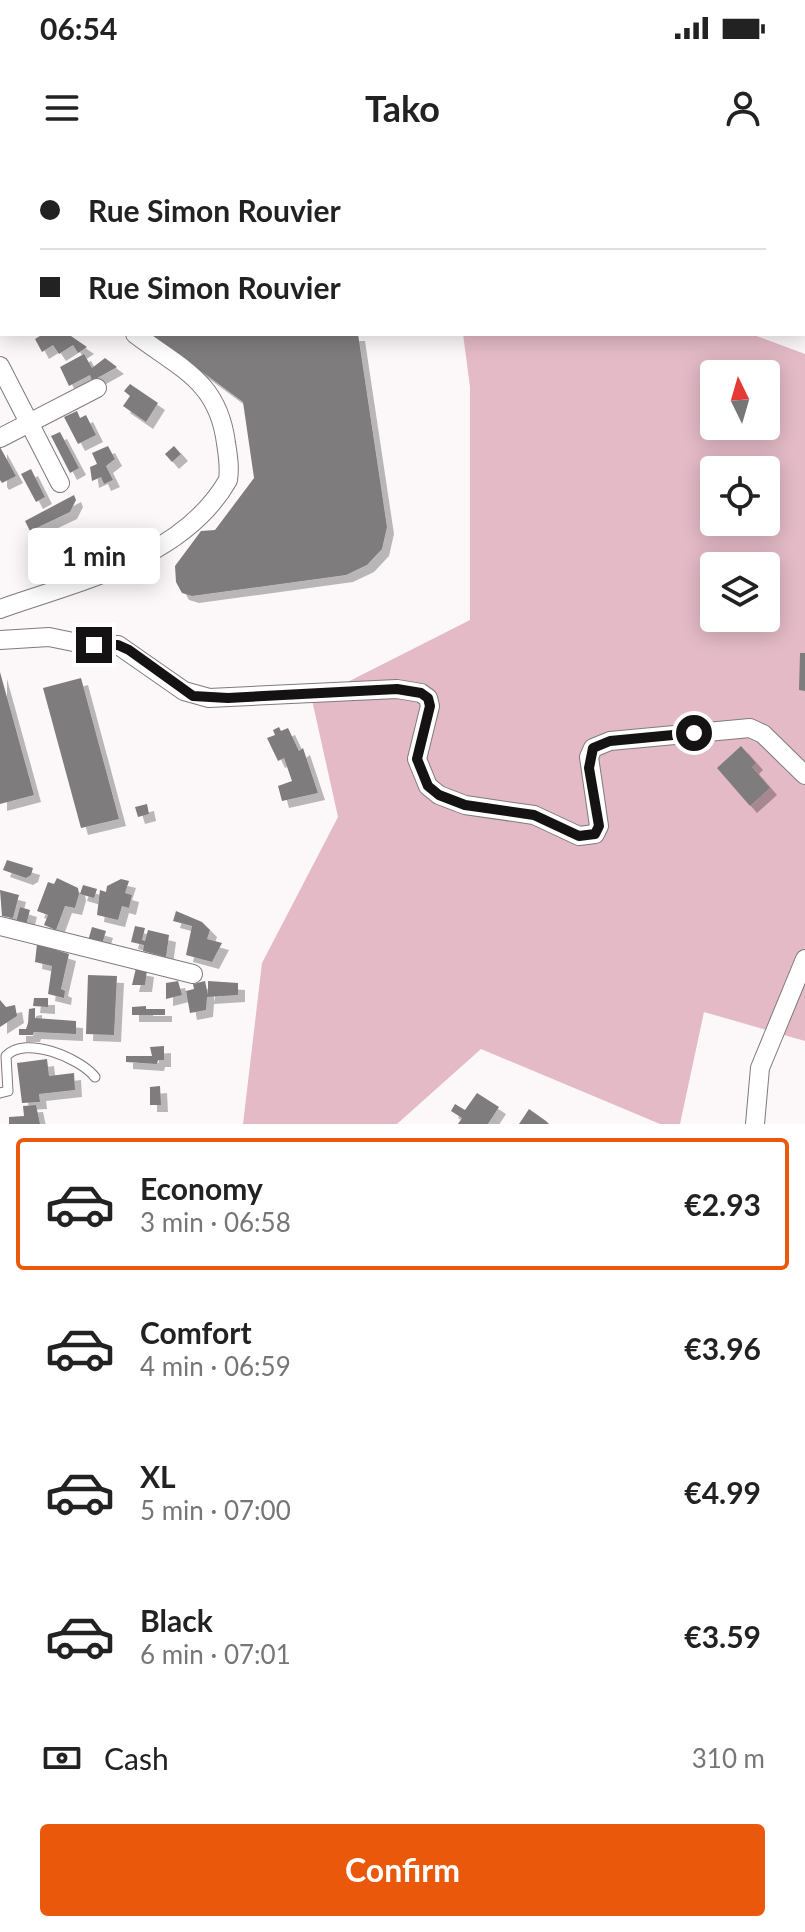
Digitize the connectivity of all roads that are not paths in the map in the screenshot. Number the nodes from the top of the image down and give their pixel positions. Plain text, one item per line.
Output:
1 (138, 336) edge
2 (0, 366) edge
3 (97, 388) dead end
4 (30, 422) junction
5 (0, 438) edge
6 (60, 483) dead end
7 (0, 609) edge
8 (0, 640) edge
9 (805, 775) edge
10 (0, 926) edge
11 (805, 959) edge
12 (193, 974) dead end
13 (95, 1077) dead end
14 (0, 1093) edge
15 (755, 1124) edge

1 - 7 street
2 - 4 street
3 - 4 street
4 - 5 street
4 - 6 street
8 - 9 street
10 - 12 street
11 - 15 street
13 - 14 lane

